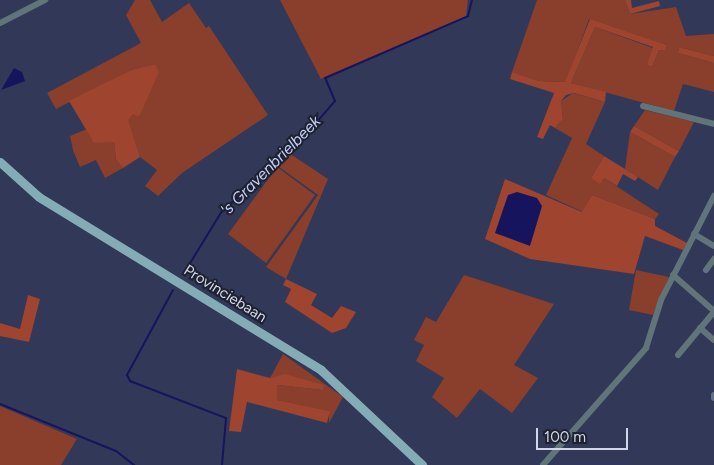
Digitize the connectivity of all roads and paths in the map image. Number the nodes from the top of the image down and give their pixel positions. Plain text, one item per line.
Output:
1 (45, 0) edge
2 (0, 23) edge
3 (643, 106) dead end
4 (714, 124) edge
5 (0, 162) edge
6 (714, 196) edge
7 (694, 234) junction
8 (714, 246) edge
9 (714, 259) edge
10 (706, 270) dead end
11 (673, 276) junction
12 (714, 311) edge
13 (700, 328) junction
14 (714, 340) edge
15 (678, 354) dead end
16 (422, 465) edge
17 (543, 465) edge

1 - 2 street
3 - 4 street
5 - 16 main road, Provinciebaan
6 - 7 street
7 - 8 street
7 - 11 street
9 - 10 street
11 - 12 street
11 - 17 street
12 - 13 street
13 - 14 street
13 - 15 street

